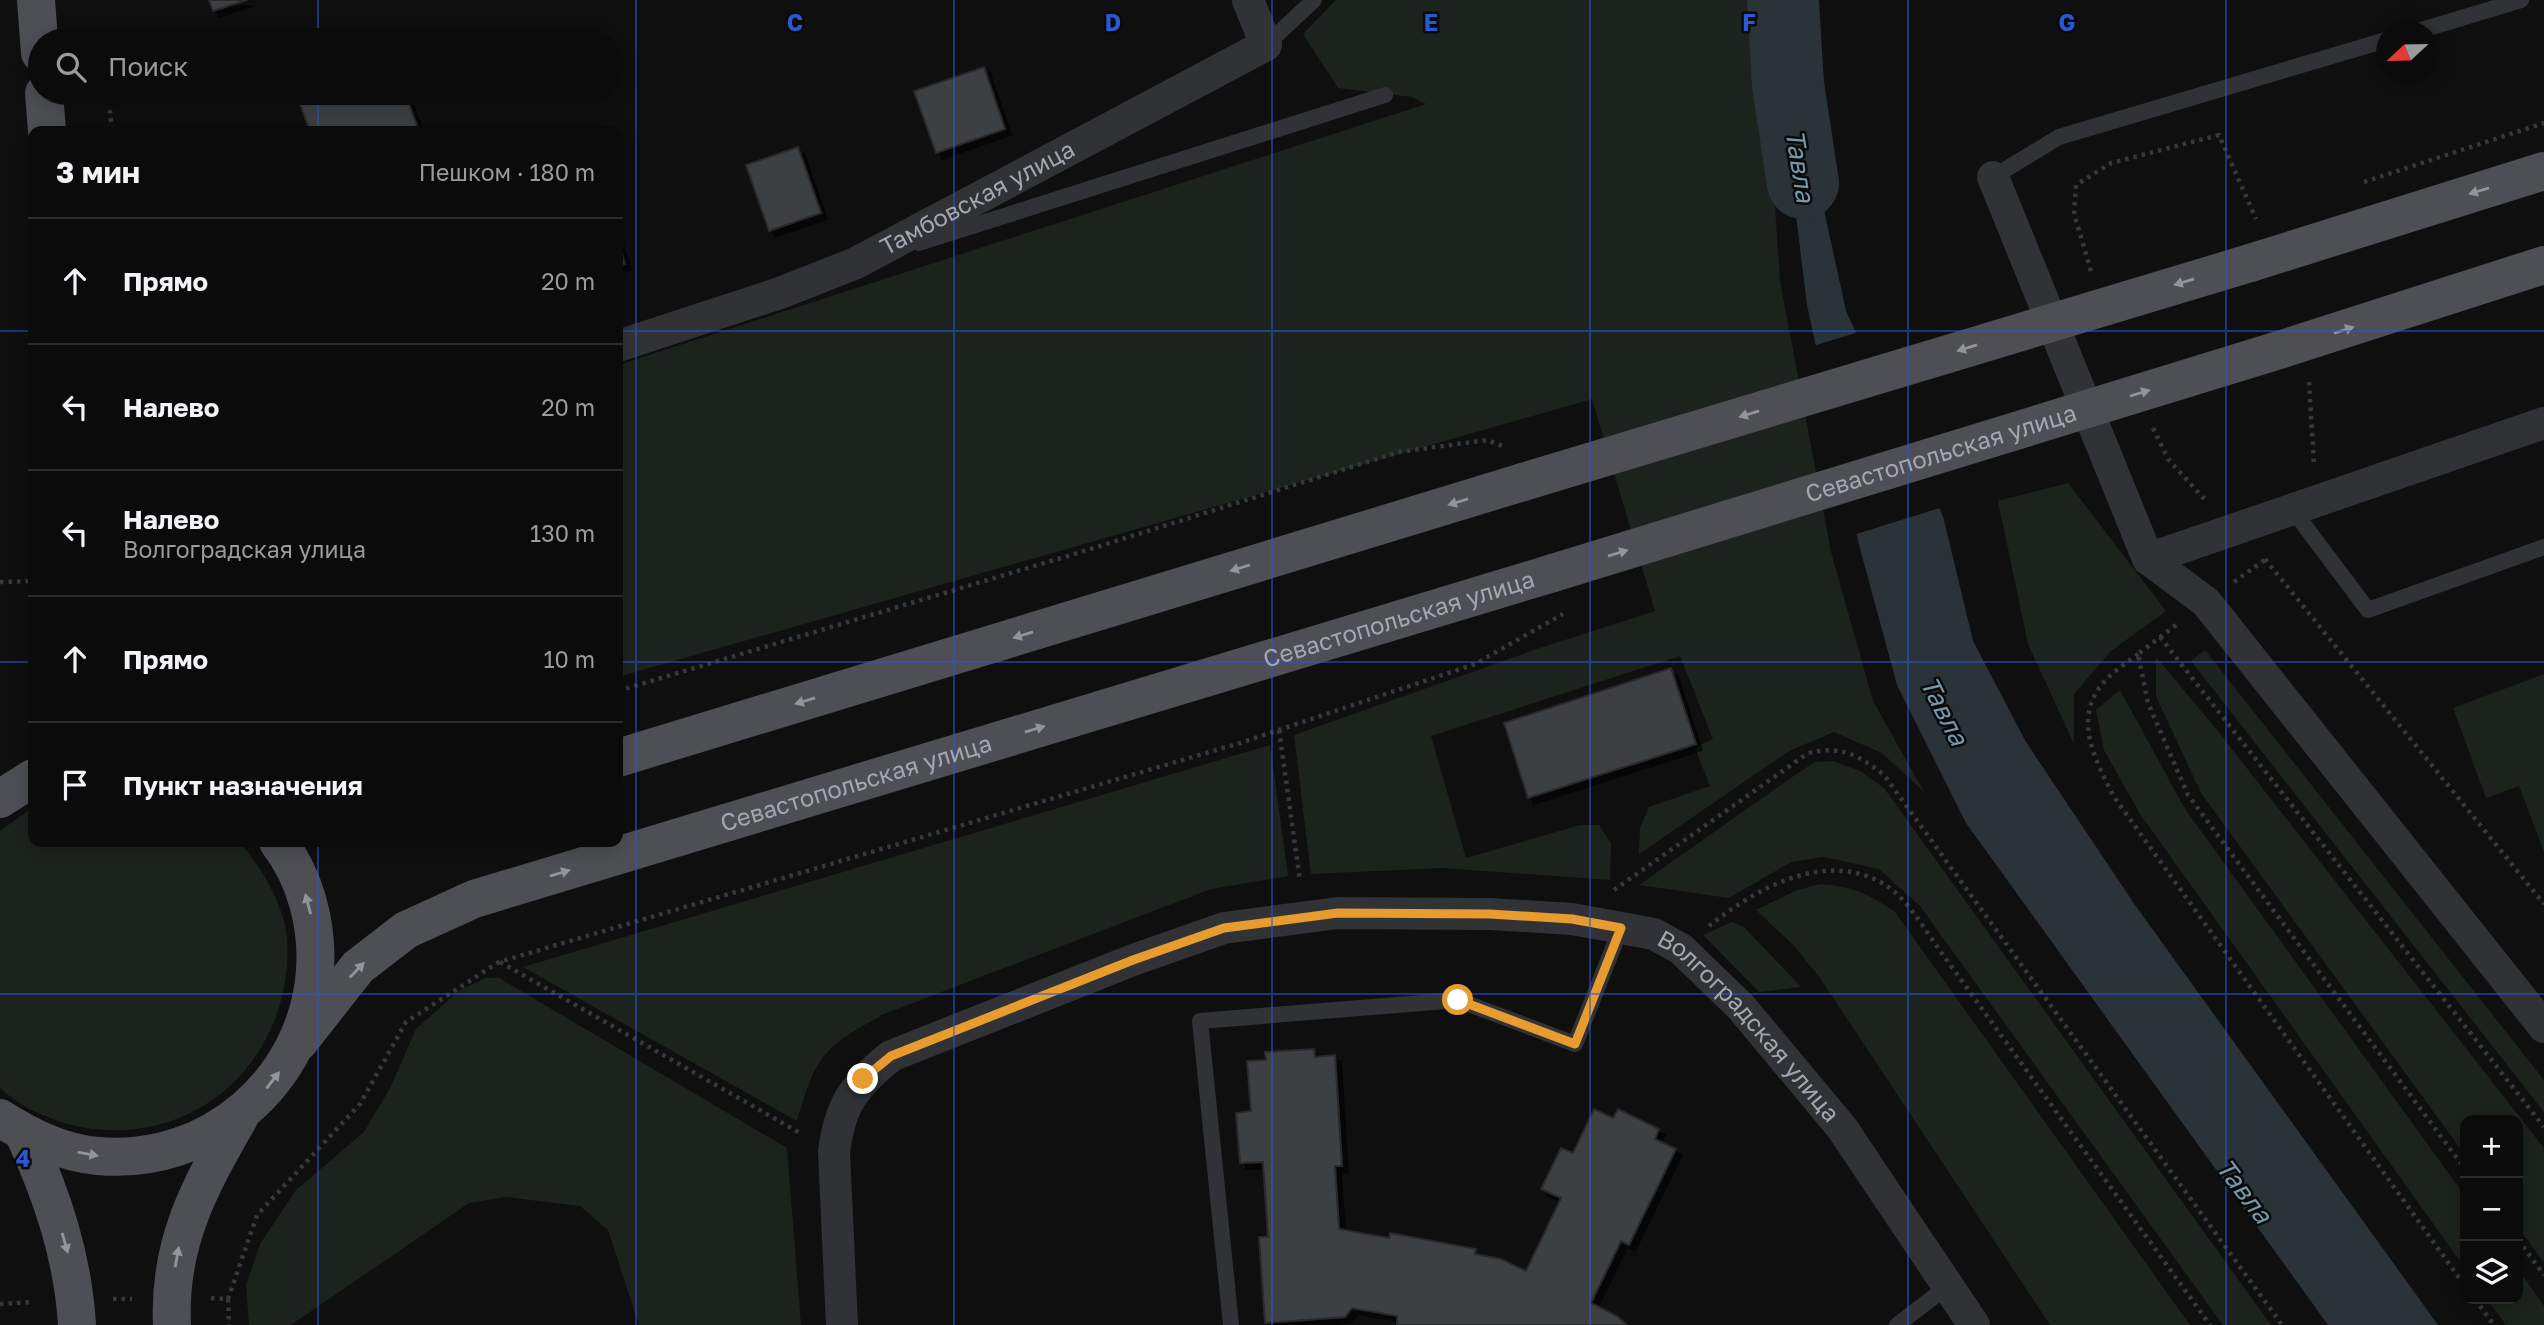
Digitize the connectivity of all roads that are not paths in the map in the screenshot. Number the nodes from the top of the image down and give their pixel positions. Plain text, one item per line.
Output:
1 (36, 0) edge
2 (1248, 0) edge
3 (1314, 0) edge
4 (2521, 0) edge
5 (2439, 25) edge
6 (38, 28) edge
7 (2376, 43) edge
8 (1266, 45) junction
9 (1385, 95) dead end
10 (45, 105) edge
11 (47, 126) edge
12 (2544, 171) edge
13 (1993, 177) joint
14 (856, 263) junction
15 (2544, 265) edge
16 (623, 344) edge
17 (2544, 423) edge
18 (2292, 509) junction
19 (2544, 547) edge
20 (2148, 559) junction
21 (623, 756) edge
22 (282, 847) edge
23 (1621, 928) junction
24 (2544, 1027) edge
25 (299, 1042) junction
26 (242, 1114) junction
27 (12, 1126) edge
28 (1948, 1286) junction
29 (172, 1311) edge
30 (76, 1312) edge
31 (842, 1325) edge
32 (1231, 1325) edge
33 (1897, 1325) edge
34 (1974, 1325) edge

1 - 6 main road
2 - 8 street
3 - 8 lane, Тамбовская улица
4 - 5 lane
7 - 13 lane
8 - 14 street, Тамбовская улица
9 - 14 lane
10 - 11 main road
12 -> 21 main road, bridge
13 - 20 street
14 - 16 street, Тамбовская улица
25 -> 15 main road, Севастопольская улица, bridge
17 - 18 street
18 - 19 lane
18 - 20 street
20 - 24 street
25 -> 22 main road
23 - 28 street, Волгоградская улица
23 - 31 street, Волгоградская улица
23 - 32 lane
26 -> 25 main road
27 -> 26 main road
29 -> 26 main road
27 -> 30 main road
28 - 33 lane
28 - 34 street, Волгоградская улица

